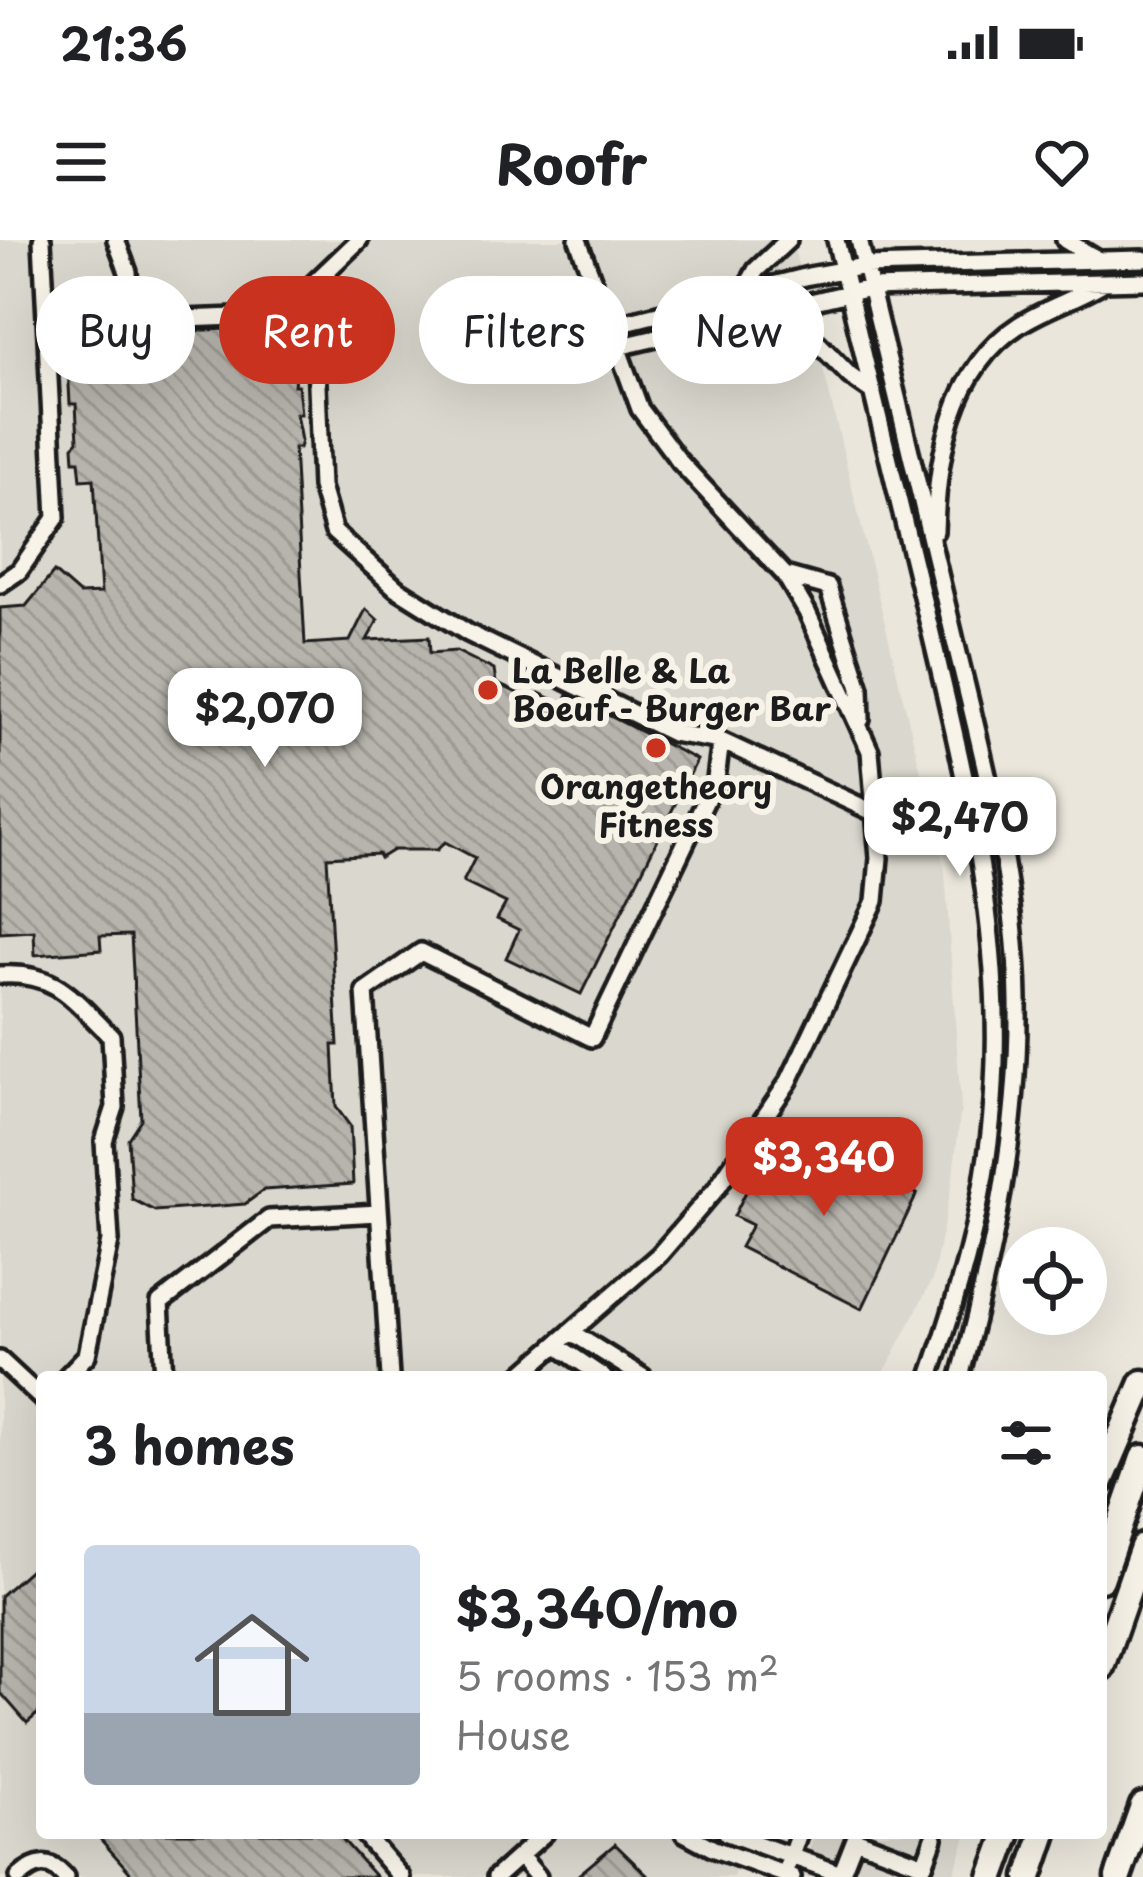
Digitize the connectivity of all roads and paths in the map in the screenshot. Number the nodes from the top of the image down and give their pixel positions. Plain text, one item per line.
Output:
1 (42, 240) edge
2 (116, 240) edge
3 (359, 240) edge
4 (578, 240) edge
5 (788, 240) edge
6 (836, 240) edge
7 (859, 240) edge
8 (1065, 240) edge
9 (1143, 259) edge
10 (1098, 260) junction
11 (865, 266) junction
12 (843, 268) junction
13 (321, 276) edge
14 (591, 276) edge
15 (753, 276) edge
16 (810, 276) edge
17 (1143, 281) edge
18 (1103, 282) junction
19 (870, 287) junction
20 (849, 290) junction
21 (824, 296) edge
22 (219, 318) edge
23 (824, 349) edge
24 (628, 372) edge
25 (317, 384) edge
26 (872, 392) junction
27 (934, 552) junction
28 (785, 575) junction
29 (0, 584) edge
30 (862, 734) junction
31 (721, 741) junction
32 (877, 814) junction
33 (0, 975) edge
34 (379, 1214) junction
35 (572, 1332) junction
36 (556, 1345) junction
37 (87, 1354) junction
38 (0, 1360) edge
39 (71, 1371) edge
40 (88, 1371) edge
41 (164, 1371) edge
42 (390, 1371) edge
43 (526, 1371) edge
44 (594, 1371) edge
45 (634, 1371) edge
46 (932, 1371) edge
47 (962, 1371) edge
48 (1143, 1383) edge
49 (36, 1392) edge
50 (1143, 1458) edge
51 (1107, 1470) edge
52 (1143, 1547) edge
53 (1107, 1562) edge
54 (1107, 1650) edge
55 (1143, 1806) edge
56 (368, 1839) edge
57 (538, 1839) edge
58 (696, 1839) edge
59 (797, 1839) edge
60 (934, 1839) edge
61 (1006, 1839) edge
62 (1042, 1839) edge
63 (768, 1840) edge
64 (791, 1855) junction
65 (520, 1856) junction
66 (757, 1871) edge
67 (922, 1871) edge
68 (841, 1875) edge
69 (786, 1876) edge
70 (19, 1877) edge
71 (65, 1877) edge
72 (401, 1877) edge
73 (496, 1877) edge
74 (538, 1877) edge
75 (992, 1877) edge
76 (1029, 1877) edge
77 (1118, 1877) edge

1 - 29 street
2 - 22 street
3 - 13 street
4 - 14 street
5 - 15 street
6 - 12 street
7 - 11 street
8 - 10 street
9 - 10 street
10 - 11 street
11 - 12 street
11 - 19 street
12 - 16 street
12 - 20 street
17 - 18 street
18 - 19 street
18 - 27 street
19 - 20 street
19 - 27 street
20 - 21 street
20 - 26 street
23 - 26 street
24 - 28 street
25 - 31 street
26 - 46 street
27 - 47 street
28 - 30 street
28 - 30 street
30 - 32 street
31 - 32 street
31 - 34 street
32 - 35 street
33 - 37 street
34 - 41 street
34 - 42 street
35 - 36 street
35 - 45 street
36 - 43 street
36 - 44 street
37 - 39 street
37 - 40 street
38 - 49 street
48 - 51 highway
50 - 53 highway
52 - 54 highway
55 - 77 highway
56 - 72 street
57 - 65 street
58 - 66 street
59 - 64 street
60 - 67 street
61 - 75 highway
62 - 76 highway
63 - 64 street
63 - 66 street
64 - 68 street
64 - 69 street
65 - 73 street
65 - 74 street
66 - 69 street
67 - 68 street
70 - 71 street

